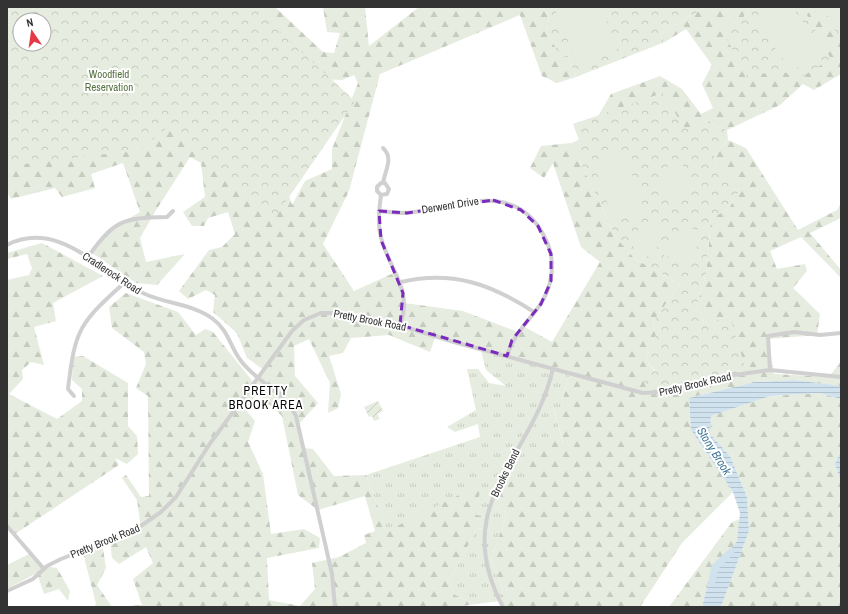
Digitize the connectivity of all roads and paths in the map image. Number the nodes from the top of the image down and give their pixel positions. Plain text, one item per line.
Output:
1 (384, 148) dead end
2 (383, 183) junction
3 (381, 195) junction
4 (379, 210) junction
5 (173, 211) dead end
6 (7, 245) edge
7 (88, 258) junction
8 (401, 282) junction
9 (124, 283) junction
10 (534, 312) junction
11 (400, 325) junction
12 (841, 333) edge
13 (507, 356) junction
14 (553, 368) junction
15 (770, 370) junction
16 (841, 377) edge
17 (258, 378) junction
18 (74, 396) dead end
19 (7, 526) edge
20 (44, 569) junction
21 (7, 591) edge
22 (335, 607) edge
23 (503, 607) edge

1 - 2 street
2 - 3 street
2 - 3 street
3 - 4 street
4 - 8 street
4 - 10 street, Derwent Drive
5 - 7 street
6 - 7 street, Cradlerock Road
7 - 9 street, Cradlerock Road
8 - 10 street
8 - 11 street
9 - 17 street, Cradlerock Road
9 - 18 street
10 - 13 street, Derwent Drive
11 - 13 street, Pretty Brook Road
11 - 17 street, Pretty Brook Road
12 - 15 street
13 - 14 street, Pretty Brook Road
14 - 15 street, Pretty Brook Road
14 - 23 street, Brooks Bend
15 - 16 street, Pretty Brook Road
17 - 20 street, Pretty Brook Road
17 - 22 street
19 - 20 street
20 - 21 street, Pretty Brook Road

